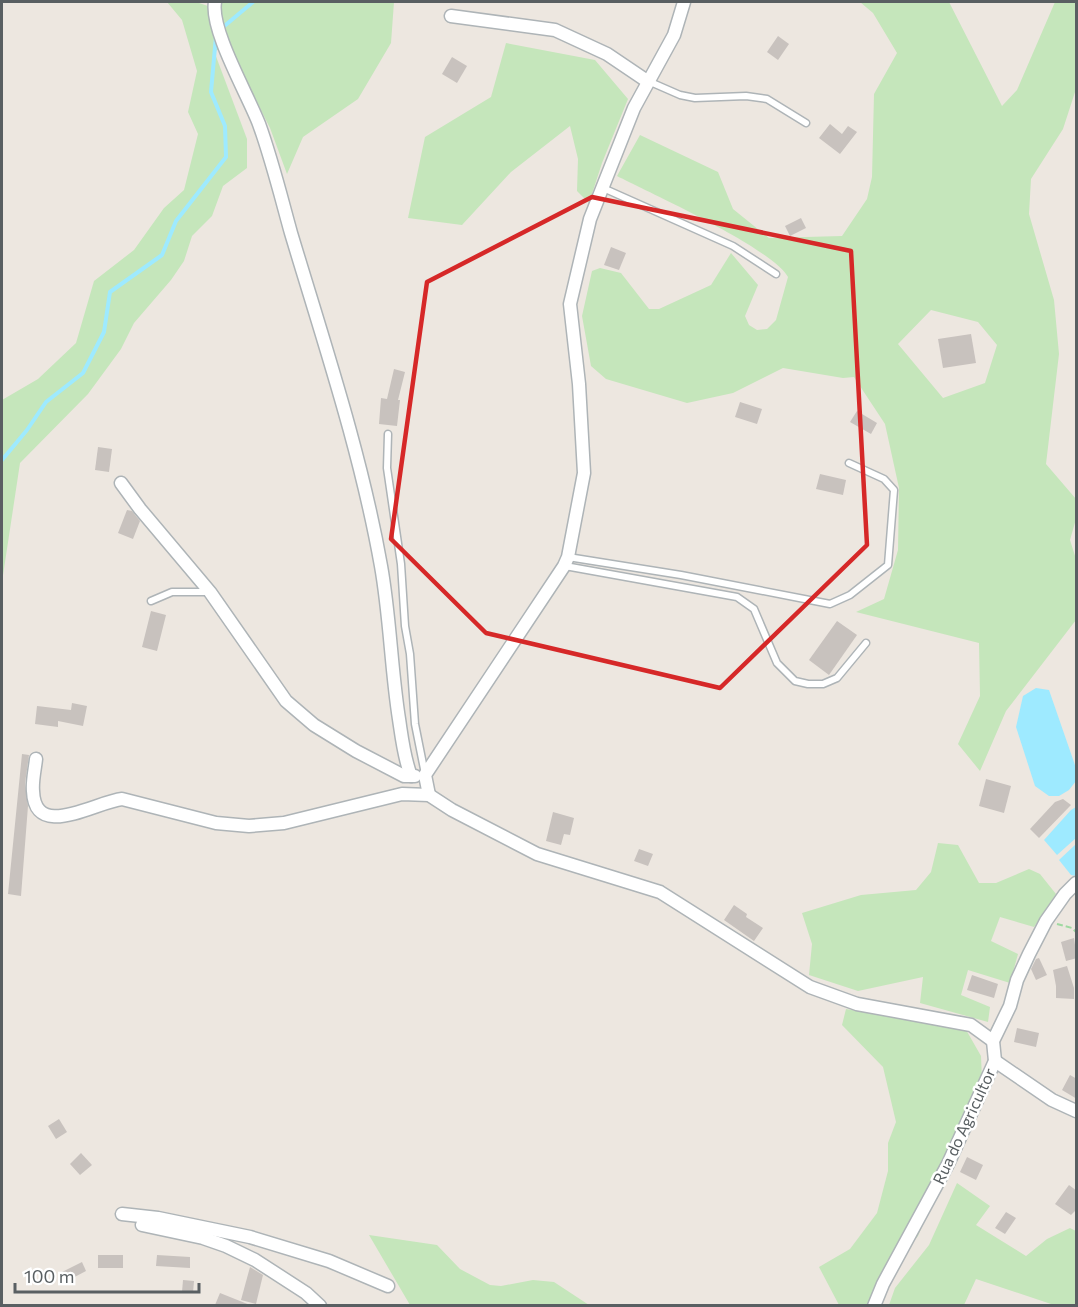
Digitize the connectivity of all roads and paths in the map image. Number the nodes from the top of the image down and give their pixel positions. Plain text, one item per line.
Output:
1 (215, 2) edge
2 (684, 2) edge
3 (452, 16) dead end
4 (647, 81) junction
5 (806, 123) dead end
6 (603, 188) junction
7 (776, 274) dead end
8 (388, 434) dead end
9 (849, 463) dead end
10 (122, 483) dead end
11 (566, 562) junction
12 (210, 592) junction
13 (151, 601) dead end
14 (866, 643) dead end
15 (36, 759) dead end
16 (425, 775) junction
17 (411, 776) junction
18 (429, 795) junction
19 (1077, 883) edge
20 (1046, 921) junction
21 (1077, 932) edge
22 (993, 1041) junction
23 (995, 1061) junction
24 (1077, 1111) edge
25 (122, 1214) dead end
26 (142, 1225) dead end
27 (388, 1286) dead end
28 (320, 1305) edge
29 (874, 1305) edge

1 - 17 street
2 - 4 street
3 - 4 street
4 - 5 lane
4 - 6 street
6 - 7 lane
6 - 11 street
8 - 16 lane
9 - 11 lane
10 - 12 street
11 - 14 lane
11 - 16 street
12 - 13 lane
12 - 17 street
15 - 18 street
16 - 17 street
16 - 18 street
18 - 22 street
19 - 20 street
20 - 21 path
20 - 22 street
22 - 23 street, Rua do Agricultor
23 - 24 street
23 - 29 street, Rua do Agricultor
25 - 27 street
26 - 28 street

